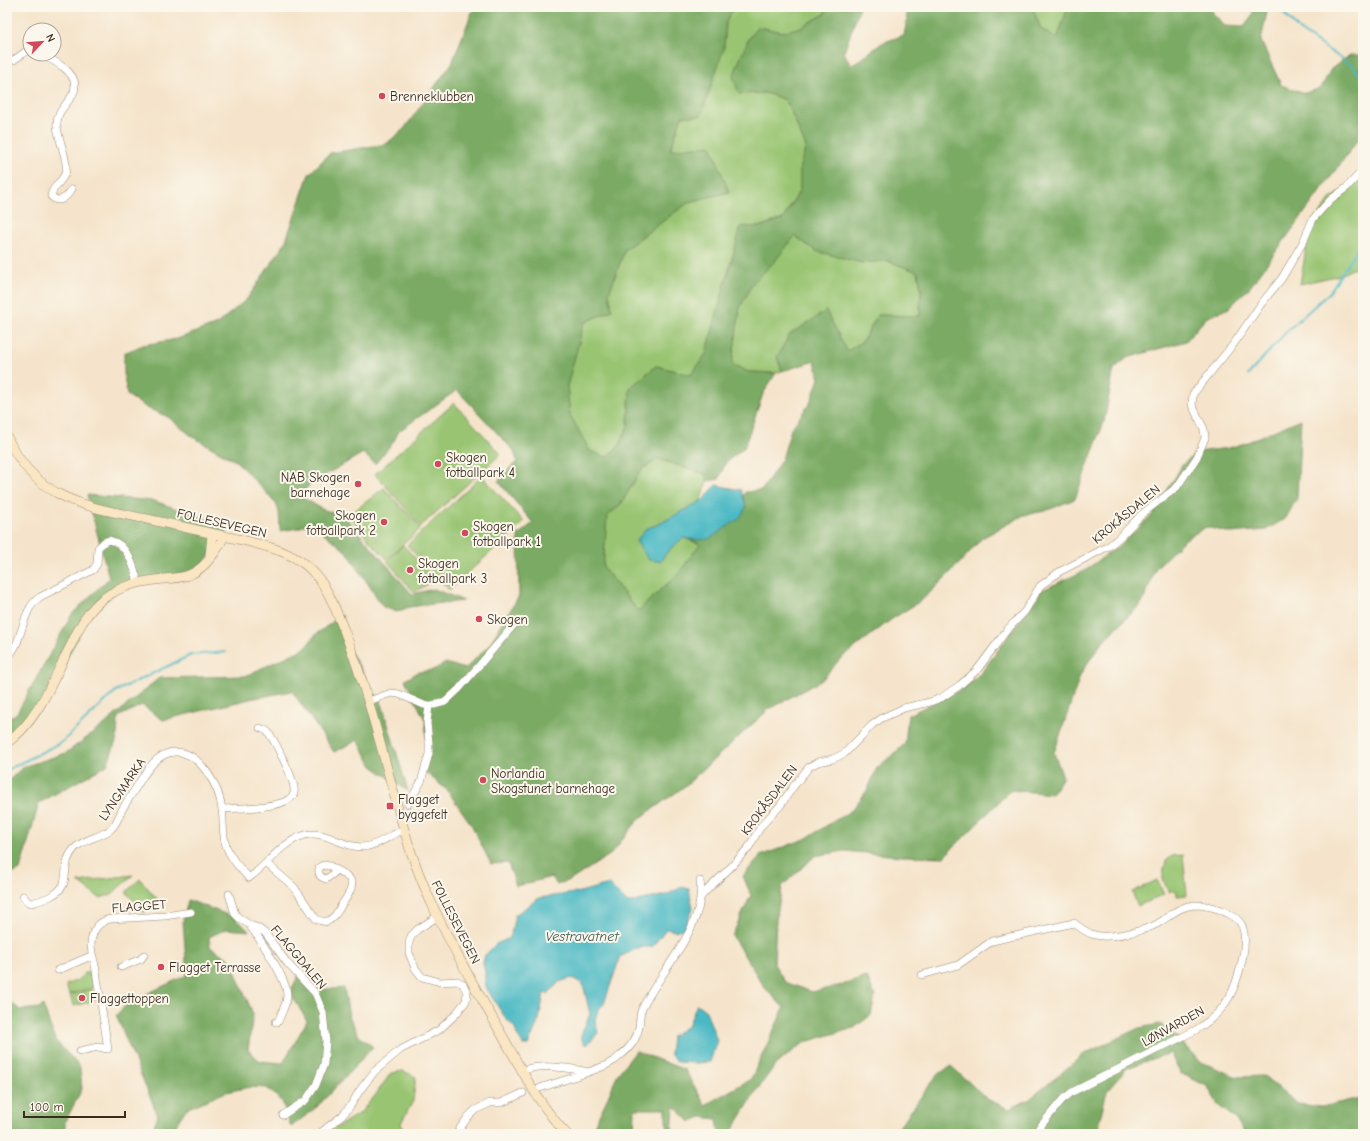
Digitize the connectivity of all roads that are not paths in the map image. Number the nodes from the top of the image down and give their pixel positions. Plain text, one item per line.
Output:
1 (22, 54) edge
2 (7, 60) edge
3 (56, 62) edge
4 (1363, 170) edge
5 (72, 189) dead end
6 (7, 437) edge
7 (212, 534) junction
8 (224, 536) junction
9 (210, 557) junction
10 (138, 582) junction
11 (518, 620) dead end
12 (7, 658) edge
13 (369, 701) junction
14 (429, 705) junction
15 (260, 728) dead end
16 (7, 743) edge
17 (408, 804) dead end
18 (222, 809) junction
19 (404, 830) junction
20 (266, 863) junction
21 (335, 869) dead end
22 (700, 881) dead end
23 (228, 894) dead end
24 (23, 896) dead end
25 (700, 898) junction
26 (191, 912) dead end
27 (437, 917) junction
28 (250, 925) junction
29 (144, 955) dead end
30 (92, 956) junction
31 (121, 967) dead end
32 (58, 970) dead end
33 (922, 975) dead end
34 (276, 1022) dead end
35 (80, 1051) dead end
36 (522, 1071) junction
37 (588, 1072) junction
38 (540, 1088) dead end
39 (523, 1093) dead end
40 (283, 1115) dead end
41 (319, 1134) edge
42 (456, 1134) edge
43 (567, 1134) edge
44 (1034, 1134) edge

1 - 2 street
3 - 5 street
4 - 25 street, KROKÅSDALEN
6 - 7 main road, FOLLESEVEGEN
7 - 8 main road, FOLLESEVEGEN
7 - 9 main road
8 - 9 main road
8 - 13 main road, FOLLESEVEGEN
9 - 10 main road
10 - 12 street
10 - 16 main road
11 - 14 street
13 - 14 street
13 - 19 main road, FOLLESEVEGEN
14 - 17 street
15 - 18 street
18 - 20 street, LYNGMARKA
18 - 24 street, LYNGMARKA
19 - 20 street
19 - 27 main road, FOLLESEVEGEN
20 - 21 street
22 - 25 street, KROKÅSDALEN
23 - 28 street, FLAGGDALEN
25 - 37 street, KROKÅSDALEN
26 - 30 street, FLAGGET
27 - 36 main road, FOLLESEVEGEN
27 - 41 street
28 - 34 street, FLAGGDALEN
28 - 40 street, FLAGGDALEN
29 - 31 street
30 - 32 street
30 - 35 street, FLAGGET
33 - 44 street, LØNVARDEN
36 - 37 street
36 - 43 main road, FOLLESEVEGEN
37 - 38 street, KROKÅSDALEN
39 - 42 street

